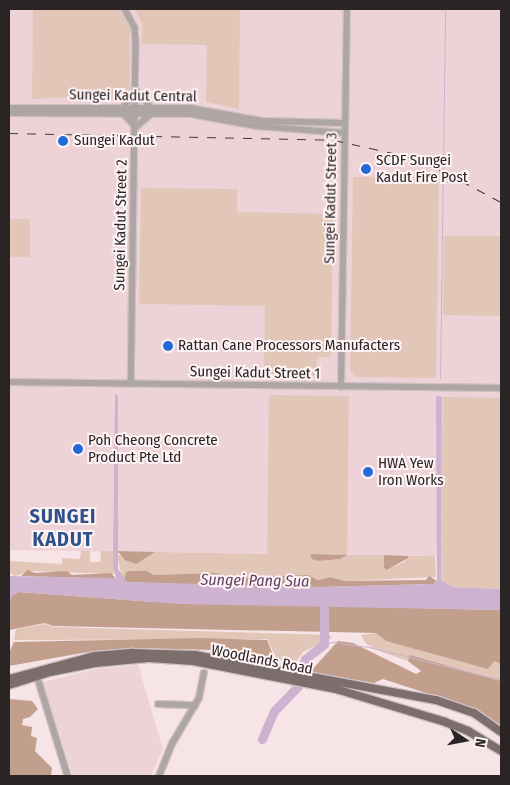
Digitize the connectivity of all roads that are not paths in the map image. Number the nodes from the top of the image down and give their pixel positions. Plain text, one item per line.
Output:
1 (125, 9) edge
2 (348, 9) edge
3 (136, 90) junction
4 (9, 108) edge
5 (123, 110) junction
6 (136, 110) junction
7 (152, 110) junction
8 (9, 113) edge
9 (345, 123) junction
10 (136, 127) junction
11 (345, 133) junction
12 (9, 382) edge
13 (131, 384) junction
14 (341, 387) junction
15 (501, 388) edge
16 (193, 661) junction
17 (216, 664) junction
18 (204, 673) junction
19 (37, 676) junction
20 (9, 679) edge
21 (9, 685) edge
22 (402, 693) junction
23 (158, 704) dead end
24 (195, 705) junction
25 (399, 708) junction
26 (501, 732) edge
27 (501, 751) edge
28 (68, 776) edge
29 (159, 776) edge

1 - 3 street, Sungei Kadut Street 2
2 - 9 street, Sungei Kadut Street 3
3 - 5 street
3 - 6 street, Sungei Kadut Street 2
3 - 7 street
4 - 5 street, Sungei Kadut Central
5 - 6 street, Sungei Kadut Central
5 - 8 street, Sungei Kadut Central
5 - 10 street
6 - 7 street, Sungei Kadut Central
6 - 10 street, Sungei Kadut Street 2
7 - 9 street, Sungei Kadut Central
7 - 10 street
7 - 11 street, Sungei Kadut Central
9 - 11 street, Sungei Kadut Street 3
10 - 13 street, Sungei Kadut Street 2
11 - 14 street, Sungei Kadut Street 3
12 - 13 street, Sungei Kadut Street 1
13 - 14 street, Sungei Kadut Street 1
14 - 15 street, Sungei Kadut Street 1
16 - 17 main road, Woodlands Road
16 - 18 street
16 - 19 main road, Woodlands Road
17 - 18 street
17 - 25 main road, Woodlands Road
18 - 24 street
19 - 21 main road, Woodlands Road
19 - 28 street
20 - 22 main road, Woodlands Road
22 - 25 main road
22 - 26 main road, Woodlands Road
23 - 24 street
24 - 29 street
25 - 27 main road, Woodlands Road

